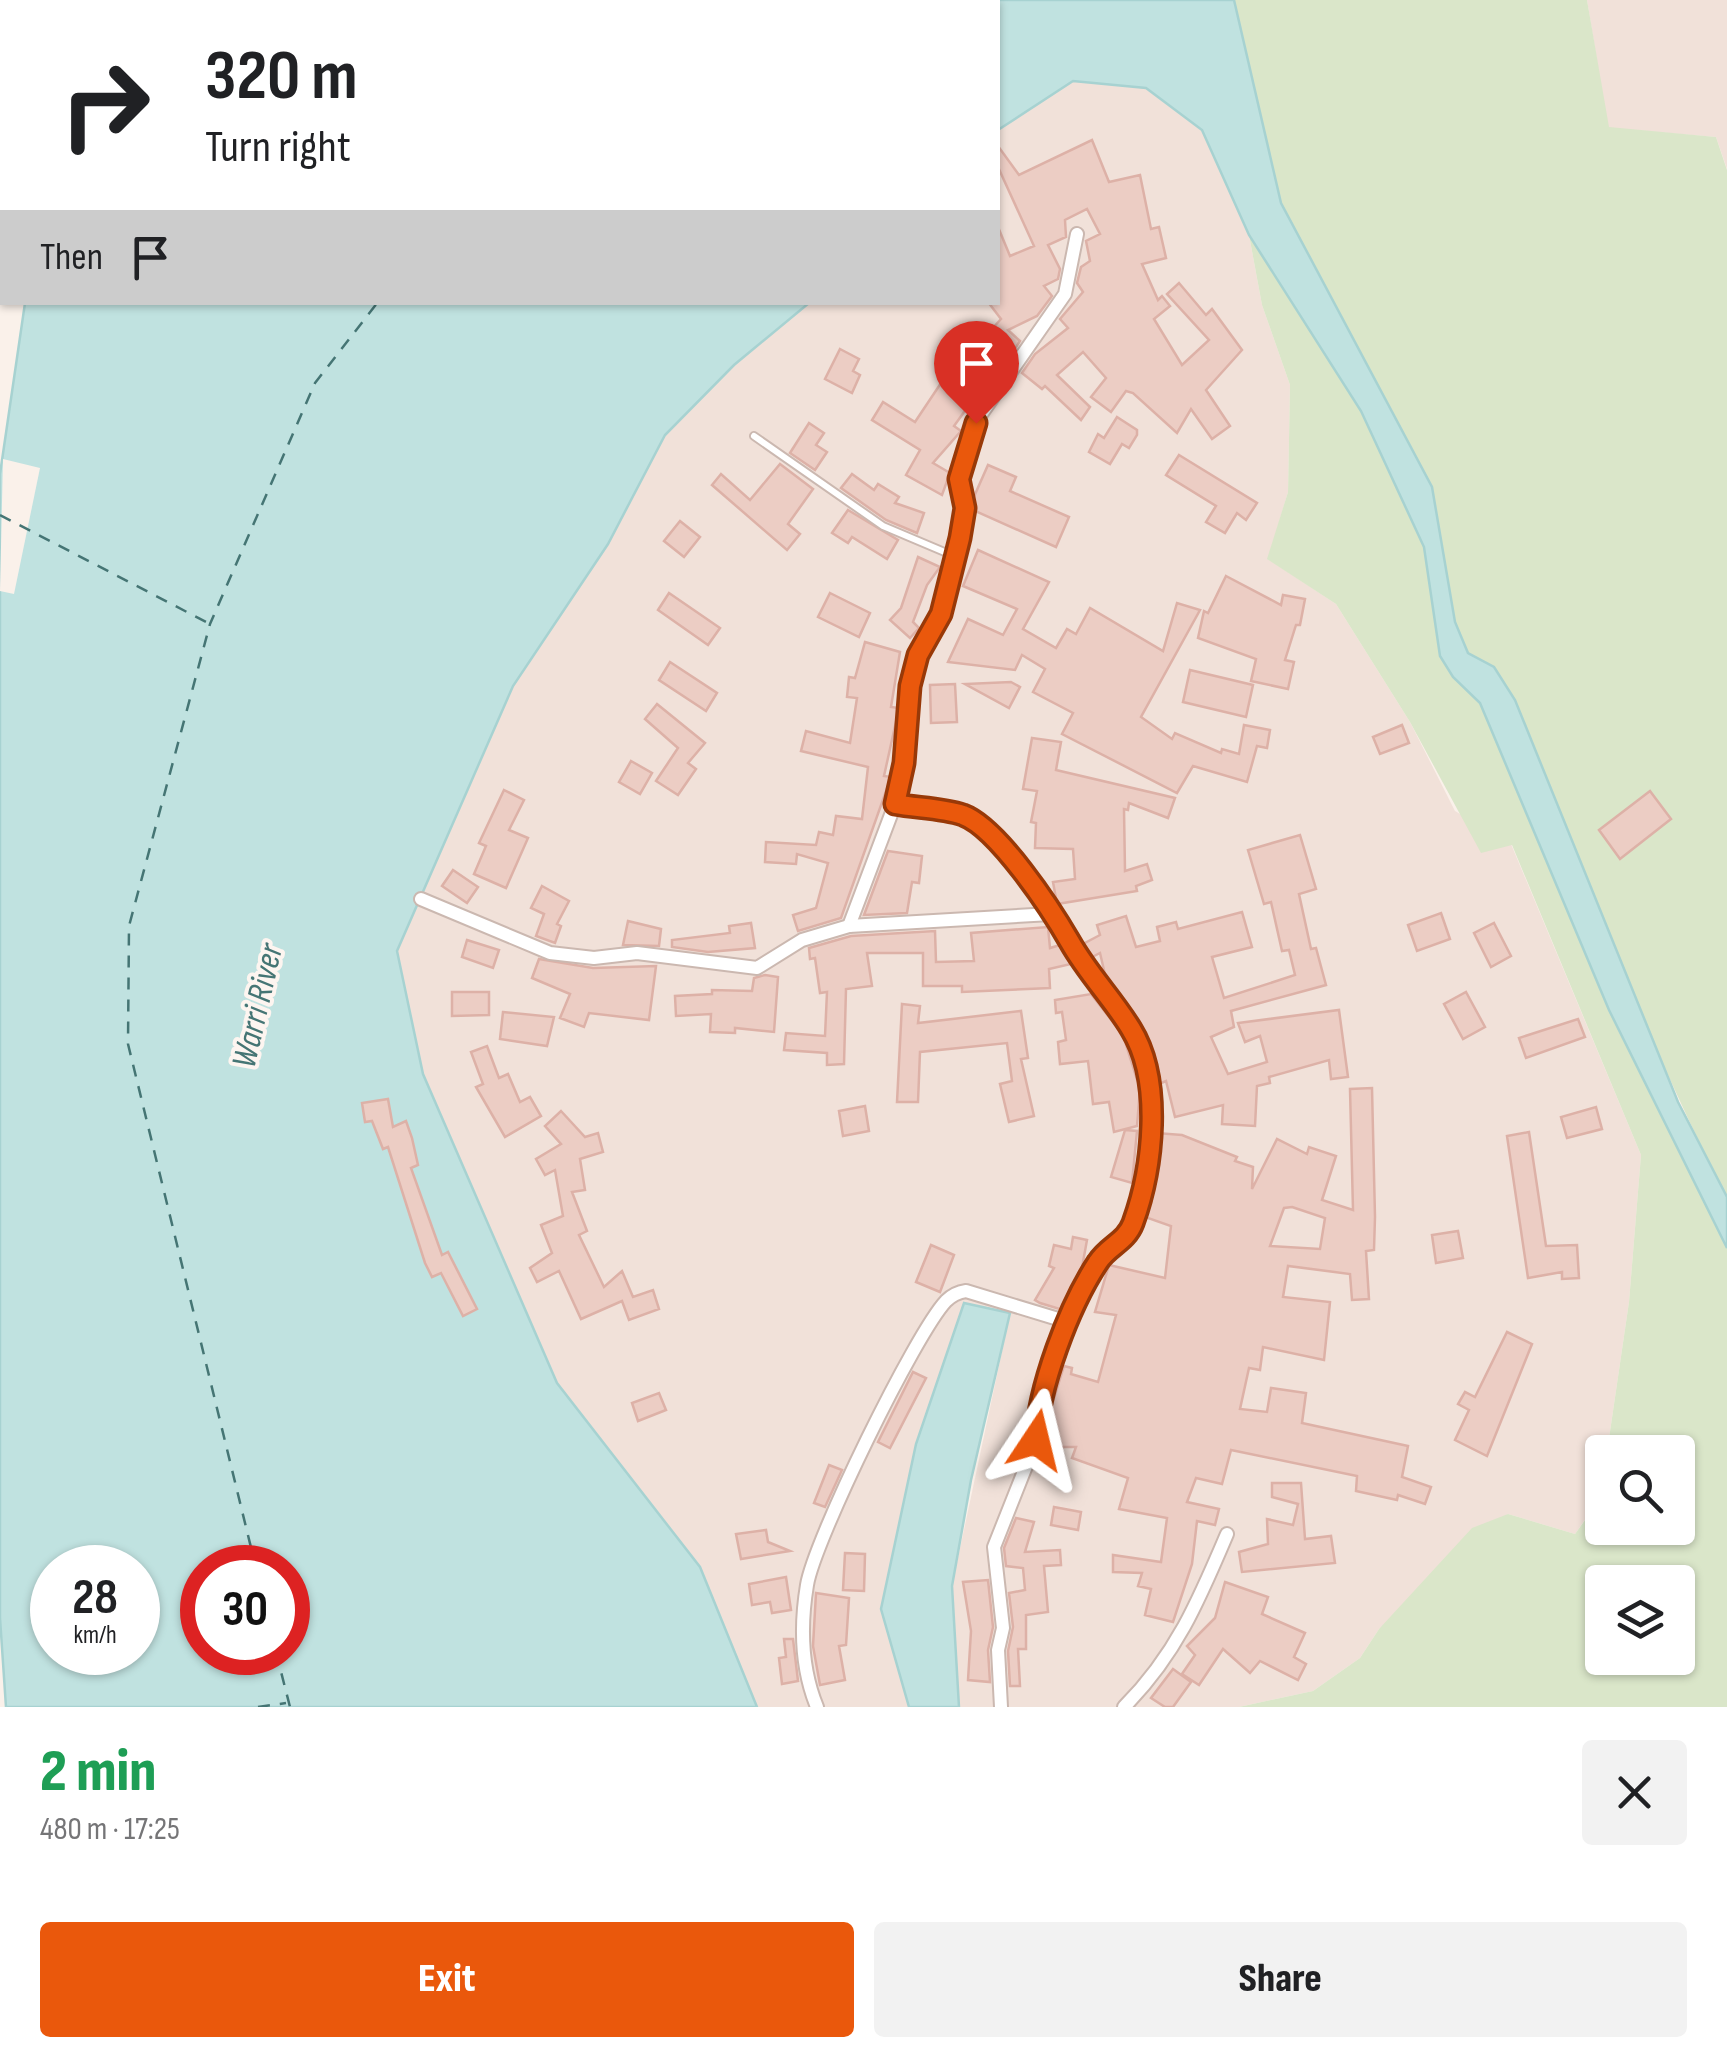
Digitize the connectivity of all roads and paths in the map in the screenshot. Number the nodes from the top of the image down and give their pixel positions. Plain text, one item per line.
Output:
1 (1077, 234) dead end
2 (754, 436) dead end
3 (955, 557) junction
4 (895, 804) junction
5 (421, 899) dead end
6 (1051, 914) junction
7 (849, 926) junction
8 (1068, 1322) junction
9 (1227, 1534) dead end
10 (817, 1707) edge
11 (1001, 1707) edge
12 (1124, 1707) edge

1 - 3 street
2 - 3 lane
3 - 4 street
4 - 6 street
4 - 7 street
5 - 7 street
6 - 7 street
6 - 8 street
8 - 10 street
8 - 11 street
9 - 12 street

